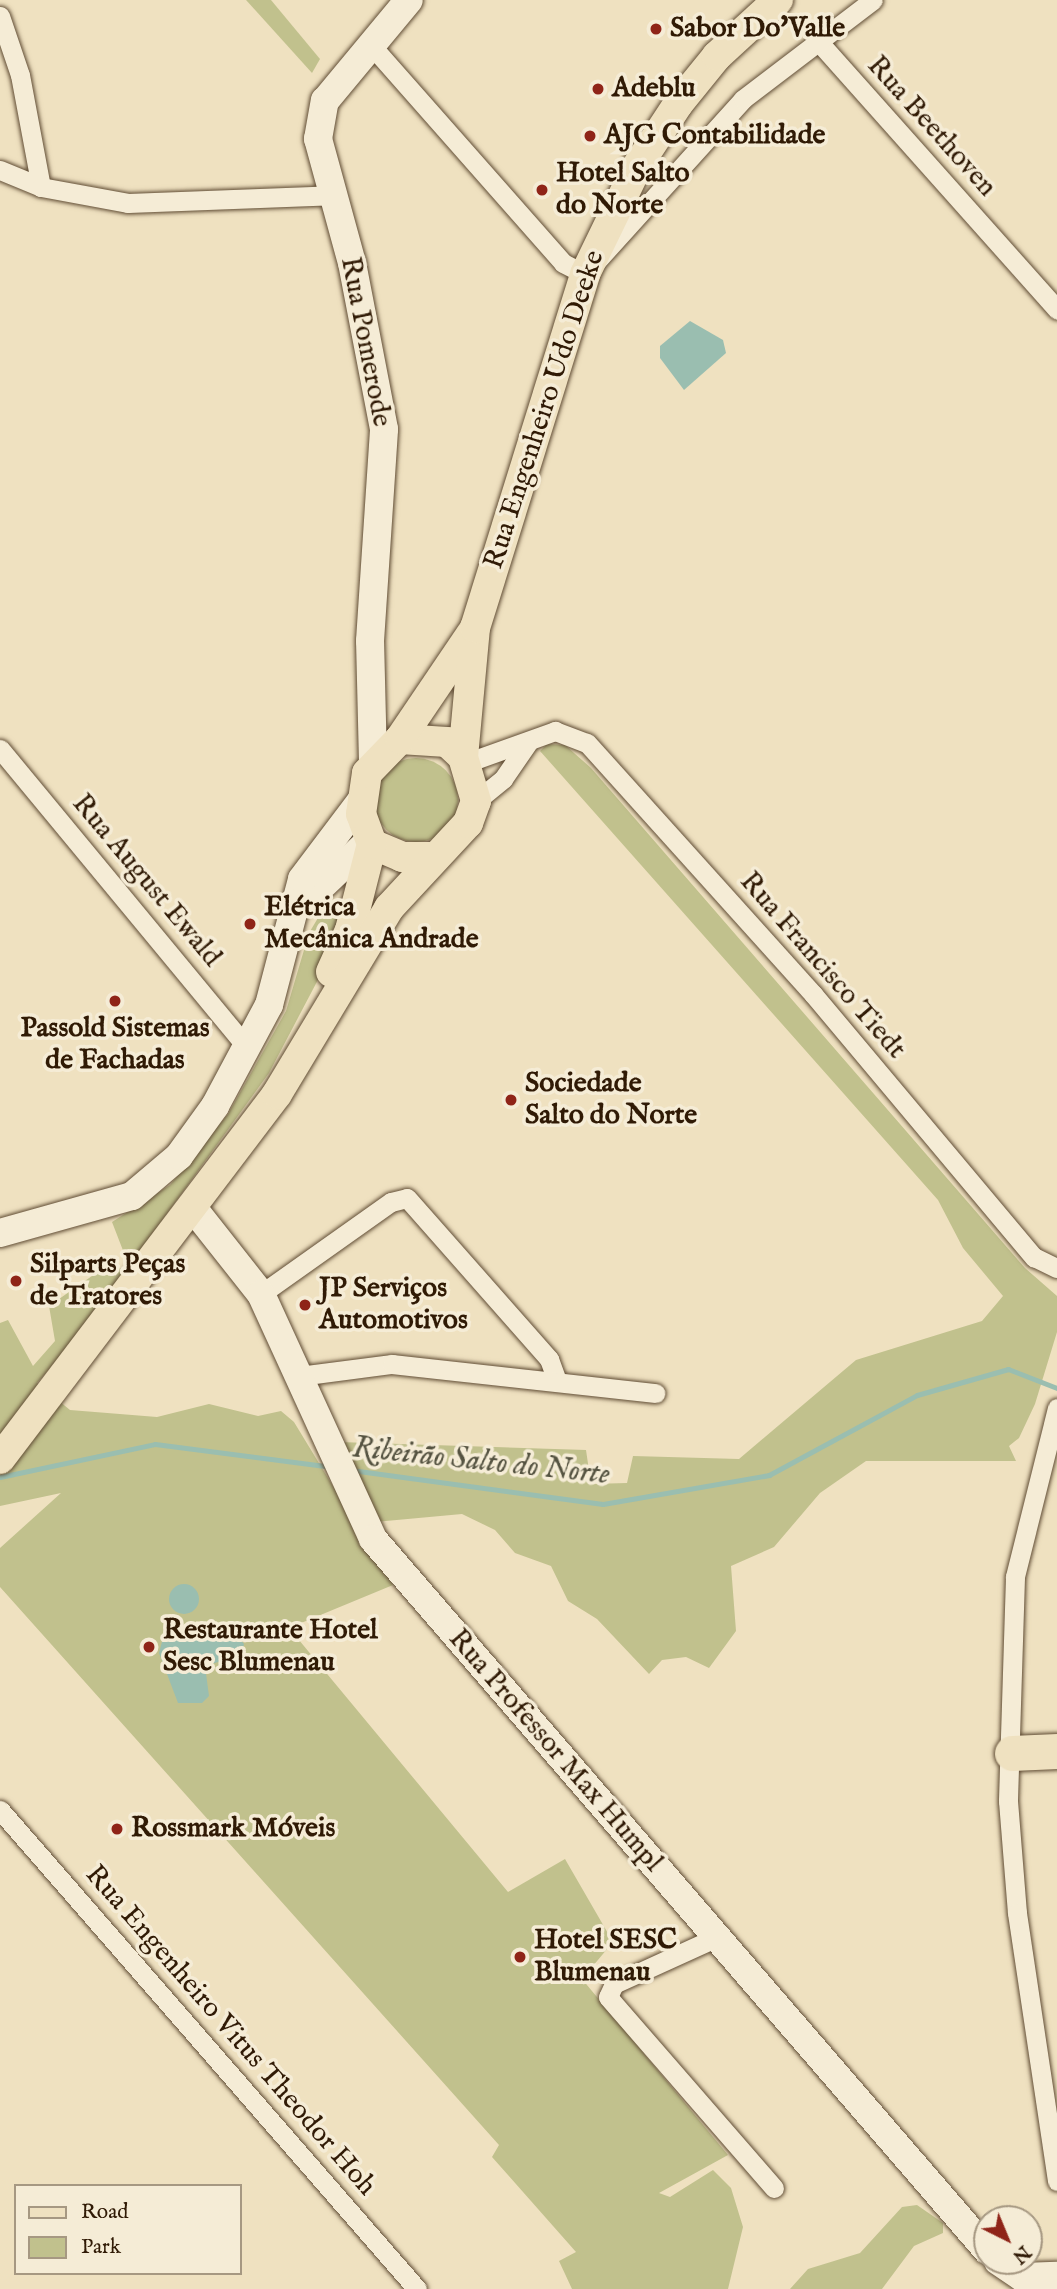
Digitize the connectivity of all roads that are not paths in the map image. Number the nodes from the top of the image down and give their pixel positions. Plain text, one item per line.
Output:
1 (409, 0) edge
2 (778, 0) edge
3 (873, 0) edge
4 (0, 16) edge
5 (817, 40) junction
6 (371, 45) junction
7 (0, 170) edge
8 (41, 187) junction
9 (332, 195) junction
10 (584, 274) junction
11 (1057, 309) edge
12 (475, 628) junction
13 (529, 741) junction
14 (389, 748) junction
15 (0, 749) edge
16 (465, 760) junction
17 (476, 801) junction
18 (360, 802) junction
19 (371, 843) junction
20 (431, 857) junction
21 (289, 930) junction
22 (248, 1049) junction
23 (243, 1136) junction
24 (193, 1208) junction
25 (0, 1233) edge
26 (1057, 1268) edge
27 (261, 1294) junction
28 (299, 1376) junction
29 (556, 1378) junction
30 (655, 1393) dead end
31 (1057, 1408) edge
32 (0, 1459) edge
33 (1057, 1751) edge
34 (1012, 1753) junction
35 (0, 1810) edge
36 (717, 1937) junction
37 (1057, 2181) edge
38 (774, 2188) dead end
39 (973, 2234) edge
40 (1019, 2275) edge
41 (1057, 2276) edge
42 (417, 2289) edge

1 - 6 street, Rua Pomerode
2 - 10 main road, Rua Engenheiro Udo Deeke
3 - 5 street
4 - 8 street
5 - 10 street
5 - 11 street, Rua Beethoven
6 - 9 street, Rua Pomerode
6 - 10 street
7 - 8 street
8 - 9 street
9 - 14 street, Rua Pomerode
10 - 12 main road, Rua Engenheiro Udo Deeke
12 - 14 main road, Rua Engenheiro Udo Deeke
12 - 16 main road, Rua Engenheiro Udo Deeke
13 - 16 street, Rua Francisco Tiedt
13 - 17 street
13 - 26 street, Rua Francisco Tiedt
14 - 16 main road
14 - 18 main road, Rua Engenheiro Udo Deeke
15 - 22 street, Rua August Ewald
16 - 17 main road, Rua Engenheiro Udo Deeke
17 - 20 main road
18 - 19 main road
18 - 21 street
19 - 20 main road
19 - 21 street
19 - 23 main road
20 - 23 main road
21 - 22 street
22 - 25 street
23 - 24 main road
24 - 27 street, Rua Professor Max Humpl
24 - 32 main road
27 - 28 street, Rua Professor Max Humpl
27 - 29 street
28 - 29 street
28 - 36 street, Rua Professor Max Humpl
29 - 30 street
31 - 34 street
33 - 34 highway
34 - 37 street
35 - 42 street, Rua Engenheiro Vitus Theodor Hoh
36 - 38 street
36 - 39 street, Rua Professor Max Humpl
40 - 41 street

